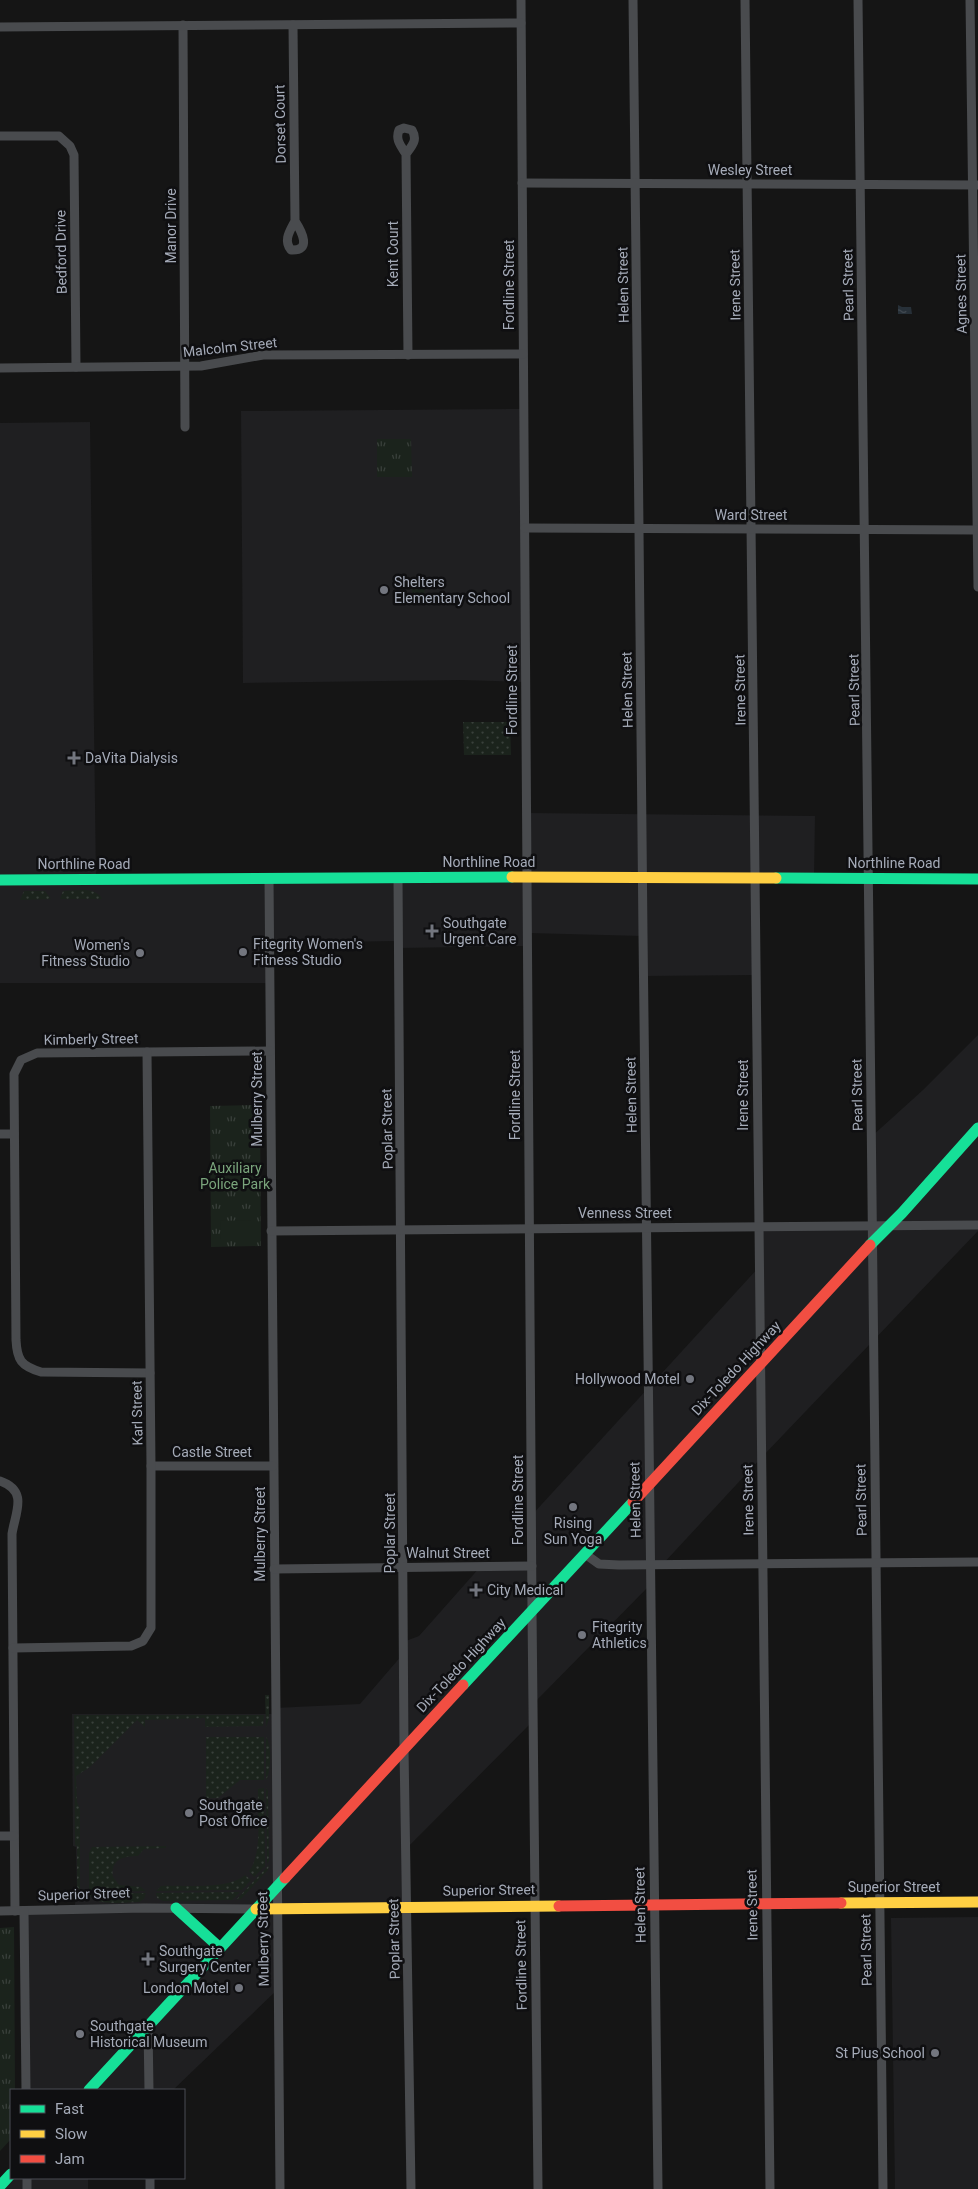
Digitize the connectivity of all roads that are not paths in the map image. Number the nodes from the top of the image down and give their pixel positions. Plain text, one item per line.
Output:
1 (521, 0) edge
2 (633, 0) edge
3 (745, 0) edge
4 (858, 0) edge
5 (970, 0) edge
6 (521, 23) junction
7 (183, 25) junction
8 (293, 25) junction
9 (0, 27) edge
10 (0, 136) edge
11 (406, 154) dead end
12 (522, 183) junction
13 (636, 183) junction
14 (747, 184) junction
15 (860, 184) junction
16 (976, 184) edge
17 (295, 222) dead end
18 (524, 354) junction
19 (408, 355) junction
20 (76, 367) junction
21 (186, 367) junction
22 (0, 368) edge
23 (185, 427) dead end
24 (525, 528) junction
25 (639, 528) junction
26 (752, 528) junction
27 (866, 529) junction
28 (978, 530) edge
29 (978, 587) edge
30 (528, 877) junction
31 (269, 878) junction
32 (398, 878) junction
33 (642, 878) junction
34 (755, 878) junction
35 (868, 878) junction
36 (978, 878) edge
37 (0, 880) edge
38 (270, 1051) junction
39 (147, 1052) junction
40 (978, 1128) edge
41 (0, 1134) edge
42 (14, 1134) junction
43 (978, 1225) edge
44 (758, 1226) junction
45 (873, 1226) junction
46 (888, 1226) junction
47 (647, 1227) junction
48 (530, 1228) junction
49 (402, 1229) junction
50 (271, 1232) junction
51 (873, 1242) junction
52 (760, 1364) junction
53 (150, 1373) junction
54 (151, 1466) junction
55 (273, 1466) junction
56 (0, 1481) edge
57 (648, 1485) junction
58 (585, 1554) junction
59 (876, 1562) junction
60 (978, 1562) edge
61 (763, 1563) junction
62 (650, 1565) junction
63 (532, 1566) junction
64 (404, 1567) junction
65 (274, 1569) junction
66 (532, 1611) junction
67 (13, 1648) junction
68 (404, 1749) junction
69 (0, 1836) edge
70 (14, 1836) junction
71 (276, 1888) junction
72 (879, 1902) junction
73 (978, 1902) edge
74 (766, 1903) junction
75 (653, 1904) junction
76 (534, 1905) junction
77 (407, 1906) junction
78 (176, 1908) junction
79 (256, 1909) junction
80 (276, 1909) junction
81 (0, 1911) edge
82 (20, 1911) junction
83 (220, 1948) junction
84 (148, 2026) junction
85 (26, 2089) edge
86 (90, 2089) edge
87 (149, 2089) edge
88 (10, 2175) edge
89 (0, 2186) edge
90 (280, 2189) edge
91 (411, 2189) edge
92 (538, 2189) edge
93 (658, 2189) edge
94 (770, 2189) edge
95 (883, 2189) edge

1 - 6 street, Fordline Street
2 - 13 street, Helen Street
3 - 14 street, Irene Street
4 - 15 street, Pearl Street
5 - 16 street, Agnes Street
6 - 8 street
6 - 12 street, Fordline Street
7 - 8 street
7 - 9 street
7 - 21 street, Manor Drive
8 - 17 street, Dorset Court
10 - 20 street, Bedford Drive
11 - 19 street, Kent Court
12 - 13 street, Wesley Street
12 - 18 street, Fordline Street
13 - 14 street, Wesley Street
13 - 25 street, Helen Street
14 - 15 street, Wesley Street
14 - 26 street, Irene Street
15 - 16 street, Wesley Street
15 - 27 street, Pearl Street
16 - 28 street, Agnes Street
18 - 19 street, Malcolm Street
18 - 24 street, Fordline Street
19 - 21 street, Malcolm Street
20 - 21 street, Malcolm Street
20 - 22 street, Malcolm Street
21 - 23 street, Manor Drive
24 - 25 street, Ward Street
24 - 30 street, Fordline Street
25 - 26 street, Ward Street
25 - 33 street, Helen Street
26 - 27 street, Ward Street
26 - 34 street, Irene Street
27 - 28 street, Ward Street
27 - 35 street, Pearl Street
28 - 29 street, Agnes Street
30 - 32 main road, Northline Road
30 - 33 main road, Northline Road
30 - 48 street, Fordline Street
31 - 32 main road, Northline Road
31 - 37 main road, Northline Road
31 - 38 street, Mulberry Street
32 - 49 street, Poplar Street
33 - 34 main road, Northline Road
33 - 47 street, Helen Street
34 - 35 main road, Northline Road
34 - 44 street, Irene Street
35 - 36 main road, Northline Road
35 - 45 street, Pearl Street
38 - 39 street, Kimberly Street
38 - 50 street, Mulberry Street
39 - 42 street, Kimberly Street
39 - 53 street, Karl Street
40 - 46 main road, Dix-Toledo Highway
41 - 42 street
42 - 53 street, Kimberly Street
43 - 46 street, Venness Street
44 - 45 street, Venness Street
44 - 47 street, Venness Street
44 - 52 street, Irene Street
45 - 46 street, Venness Street
45 - 51 street, Pearl Street
46 - 51 main road, Dix-Toledo Highway
47 - 48 street, Venness Street
47 - 57 street, Helen Street
48 - 49 street, Venness Street
48 - 63 street, Fordline Street
49 - 50 street, Venness Street
49 - 64 street, Poplar Street
50 - 55 street, Mulberry Street
51 - 52 main road, Dix-Toledo Highway
51 - 59 street, Pearl Street
52 - 57 main road, Dix-Toledo Highway
52 - 61 street, Irene Street
53 - 54 street, Karl Street
54 - 55 street, Castle Street
54 - 67 street, Karl Street
55 - 65 street, Mulberry Street
56 - 67 street
57 - 58 main road, Dix-Toledo Highway
57 - 62 street, Helen Street
58 - 62 street
58 - 66 main road, Dix-Toledo Highway
59 - 60 street
59 - 61 street
59 - 72 street, Pearl Street
61 - 62 street
61 - 74 street, Irene Street
62 - 75 street, Helen Street
63 - 64 street, Walnut Street
63 - 66 street, Fordline Street
64 - 65 street, Walnut Street
64 - 68 street, Poplar Street
65 - 71 street, Mulberry Street
66 - 68 main road, Dix-Toledo Highway
66 - 76 street, Fordline Street
67 - 70 street
68 - 71 main road, Dix-Toledo Highway
68 - 77 street, Poplar Street
69 - 70 street
70 - 82 street
71 - 79 main road, Dix-Toledo Highway
71 - 80 street, Mulberry Street
72 - 73 main road, Superior Street
72 - 74 main road, Superior Street
72 - 95 street, Pearl Street
74 - 75 main road, Superior Street
74 - 94 street, Irene Street
75 - 76 main road, Superior Street
75 - 93 street, Helen Street
76 - 77 main road, Superior Street
76 - 92 street, Fordline Street
77 - 80 main road, Superior Street
77 - 91 street, Poplar Street
78 - 79 street, Superior Street
78 - 82 street, Superior Street
78 - 83 main road
79 - 80 main road, Superior Street
79 - 83 main road, Dix-Toledo Highway
80 - 90 street, Mulberry Street
81 - 82 street, Superior Street
82 - 85 street
83 - 84 main road, Dix-Toledo Highway
84 - 86 main road, Dix-Toledo Highway
84 - 87 street
88 - 89 main road

